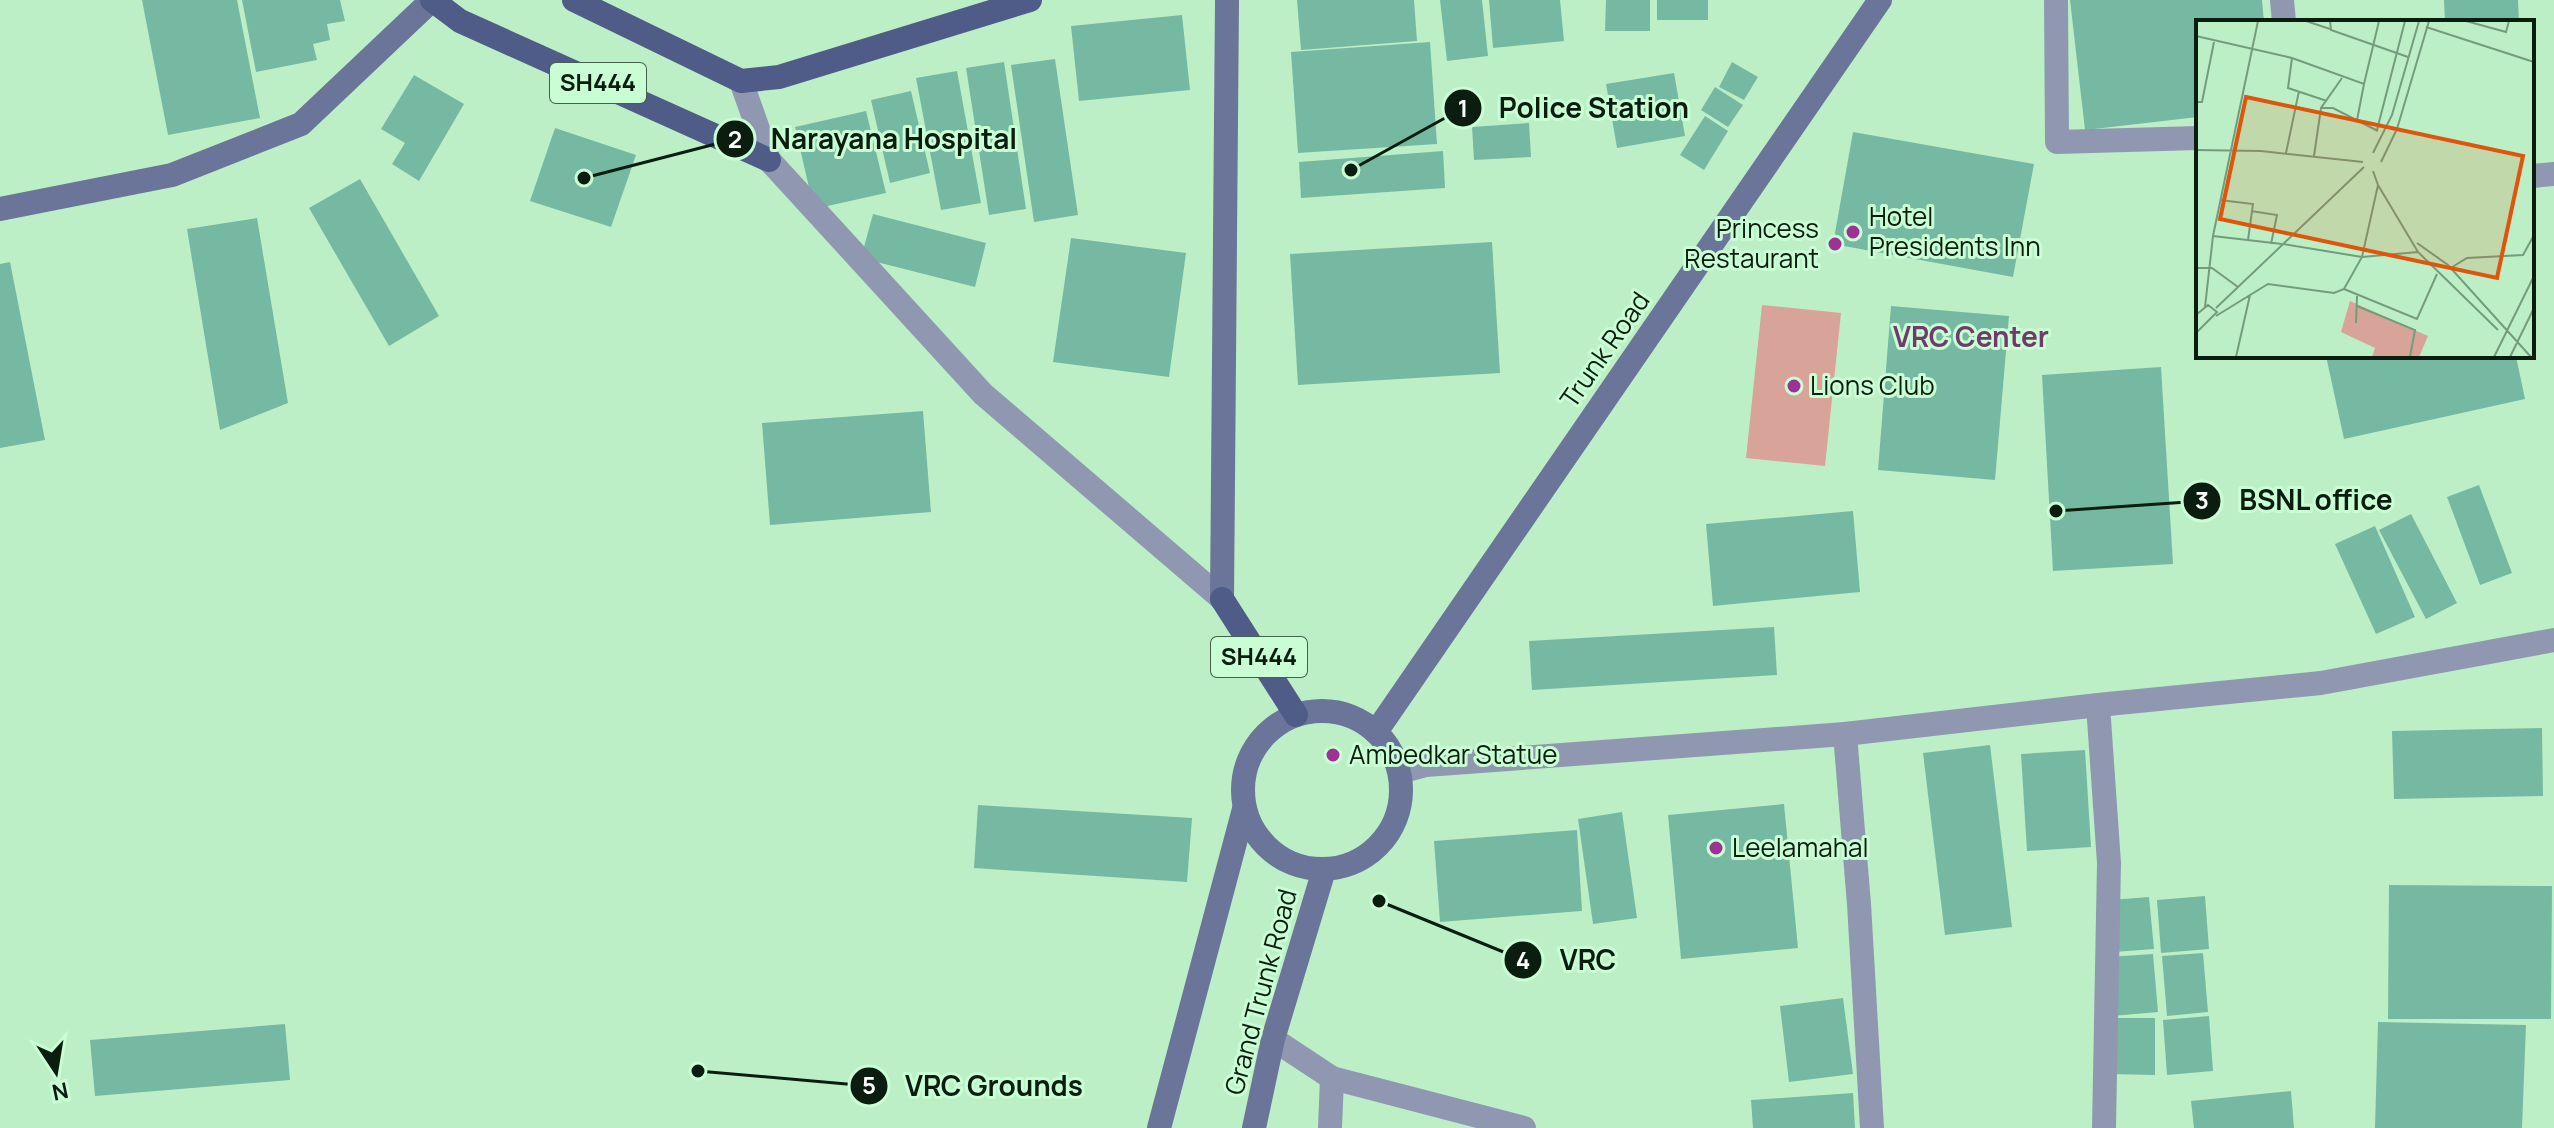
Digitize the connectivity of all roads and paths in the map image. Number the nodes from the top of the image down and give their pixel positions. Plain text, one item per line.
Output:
1 (432, 0) edge
2 (574, 0) edge
3 (1030, 0) edge
4 (1227, 0) edge
5 (1880, 0) edge
6 (2056, 0) edge
7 (2282, 0) edge
8 (2284, 20) edge
9 (741, 81) junction
10 (2196, 138) edge
11 (769, 160) junction
12 (2554, 174) edge
13 (2534, 176) edge
14 (0, 209) edge
15 (1222, 599) junction
16 (2554, 640) edge
17 (2098, 705) junction
18 (1296, 715) junction
19 (1376, 732) junction
20 (1845, 734) junction
21 (1400, 772) junction
22 (1244, 809) junction
23 (1324, 870) junction
24 (1273, 1039) junction
25 (1332, 1078) junction
26 (1159, 1128) edge
27 (1254, 1128) edge
28 (1330, 1128) edge
29 (1524, 1128) edge
30 (1872, 1128) edge
31 (2104, 1128) edge

1 - 11 main road, SH444
1 - 14 main road
2 - 9 main road, SH444
3 - 9 main road
4 - 15 main road
5 - 19 main road, Trunk Road
6 - 10 street
7 - 8 street
9 - 11 street
11 - 15 street
12 - 13 street
15 - 18 main road, SH444
16 - 17 street
17 - 20 street
17 - 31 street
18 - 19 main road
18 - 22 main road
19 - 21 main road
20 - 21 street
20 - 30 street
21 - 23 main road
22 - 23 main road
22 - 26 main road
23 - 24 main road, Grand Trunk Road
24 - 25 street
24 - 27 main road, Grand Trunk Road
25 - 28 street
25 - 29 street

